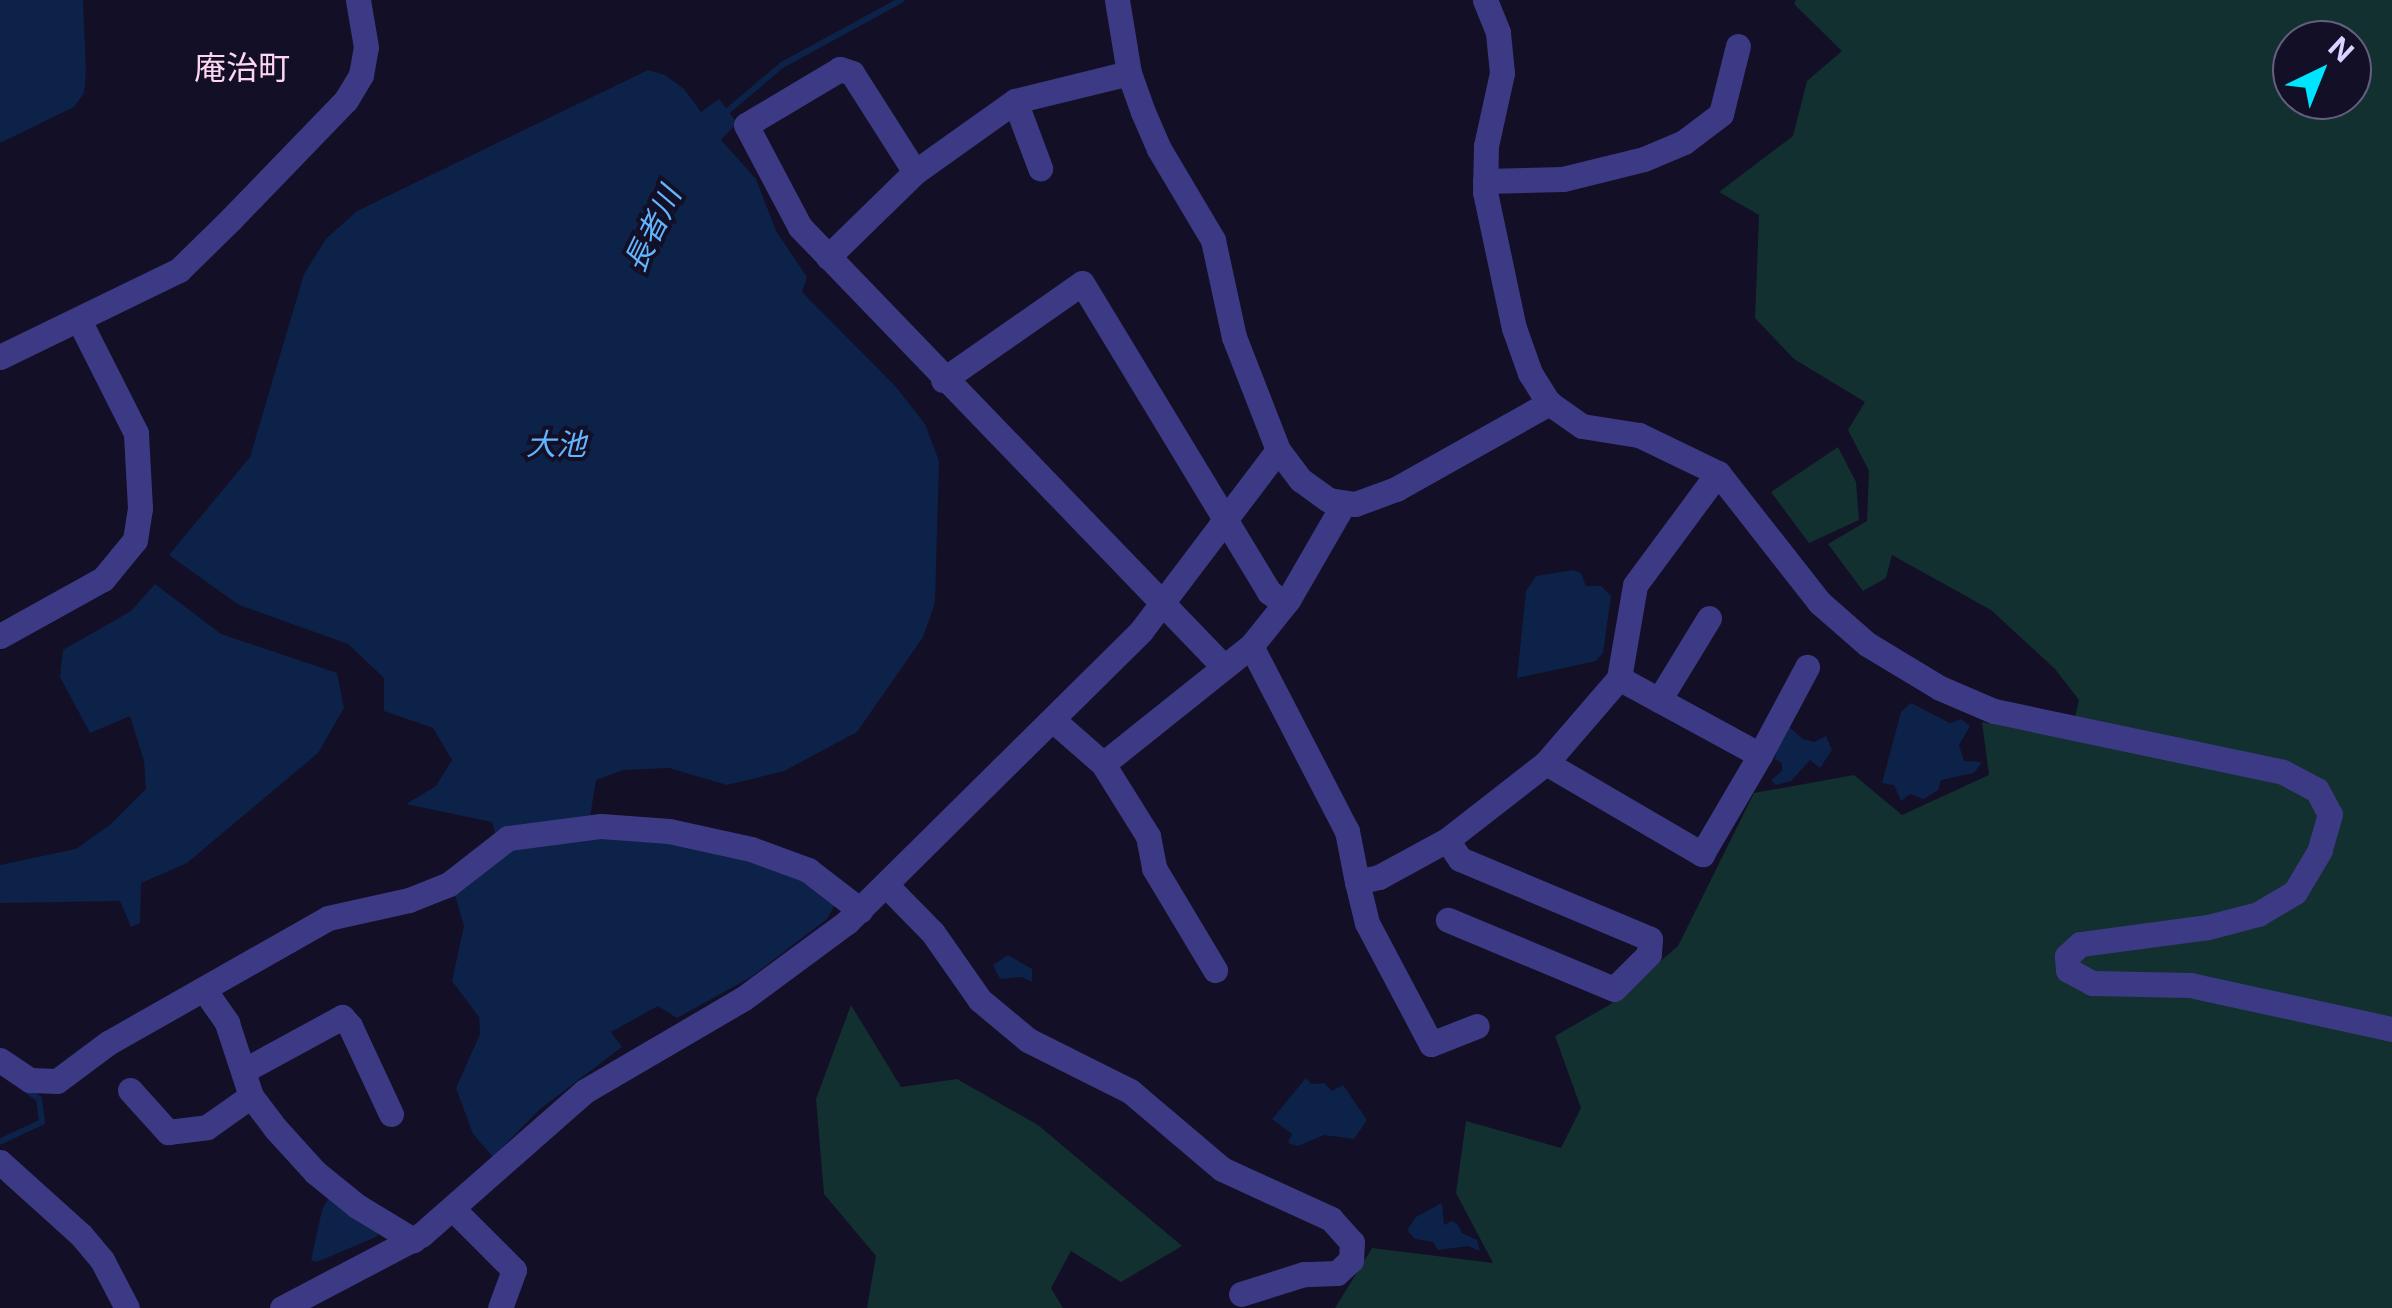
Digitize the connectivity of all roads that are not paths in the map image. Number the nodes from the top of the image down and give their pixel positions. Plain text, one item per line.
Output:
1 (358, 0) edge
2 (1117, 0) edge
3 (1485, 0) edge
4 (1738, 46) dead end
5 (1130, 73) junction
6 (1016, 100) junction
7 (1040, 168) dead end
8 (915, 172) junction
9 (1485, 182) junction
10 (828, 257) junction
11 (80, 320) junction
12 (0, 357) edge
13 (943, 380) junction
14 (1548, 403) junction
15 (1278, 450) junction
16 (1718, 473) junction
17 (1344, 502) junction
18 (1226, 518) junction
19 (1285, 603) junction
20 (1165, 604) junction
21 (1709, 618) dead end
22 (0, 636) edge
23 (1251, 646) junction
24 (1223, 666) junction
25 (1807, 667) dead end
26 (1619, 678) junction
27 (1658, 700) junction
28 (1054, 720) junction
29 (1760, 755) junction
30 (1546, 763) junction
31 (1102, 764) junction
32 (1446, 840) junction
33 (1357, 882) junction
34 (886, 885) junction
35 (860, 910) junction
36 (1448, 920) dead end
37 (1215, 970) dead end
38 (205, 991) junction
39 (1477, 1026) dead end
40 (2392, 1029) edge
41 (0, 1060) edge
42 (243, 1070) junction
43 (130, 1090) dead end
44 (251, 1096) junction
45 (391, 1114) dead end
46 (0, 1162) edge
47 (453, 1209) junction
48 (413, 1240) junction
49 (1241, 1294) dead end
50 (127, 1308) edge
51 (282, 1308) edge
52 (500, 1308) edge

1 - 11 street
2 - 5 street
3 - 9 street
4 - 9 street
5 - 6 street
5 - 15 street
6 - 7 street
6 - 8 street
8 - 10 street
8 - 10 street
9 - 14 street
10 - 13 street
11 - 12 street
11 - 22 street
13 - 18 street
13 - 20 street
14 - 16 street
14 - 17 street
15 - 17 street
15 - 18 street
16 - 26 street
16 - 40 street
17 - 19 street
18 - 19 street
18 - 20 street
19 - 23 street
20 - 24 street
20 - 28 street
21 - 27 street
23 - 24 street
23 - 33 street
24 - 31 street
25 - 29 street
26 - 27 street
26 - 30 street
27 - 29 street
28 - 31 street
28 - 34 street
29 - 30 street
30 - 32 street
31 - 37 street
32 - 33 street
32 - 36 street
33 - 39 street
34 - 35 street
34 - 49 street
35 - 38 street
35 - 47 street
38 - 41 street
38 - 42 street
42 - 44 street
42 - 45 street
43 - 44 street
44 - 48 street
46 - 50 street
47 - 48 street
47 - 52 street
48 - 51 street

